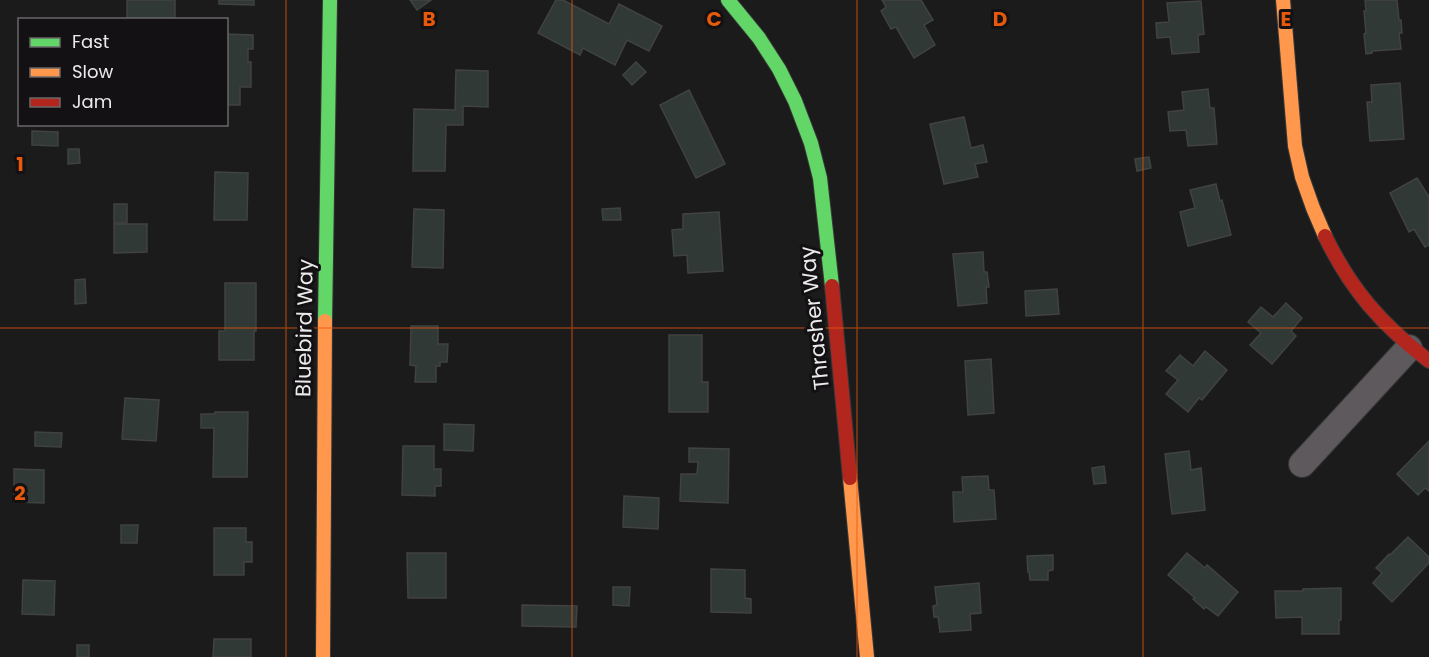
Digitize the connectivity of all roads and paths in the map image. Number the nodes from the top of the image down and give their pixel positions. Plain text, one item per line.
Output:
1 (330, 0) edge
2 (728, 0) edge
3 (1283, 0) edge
4 (1419, 355) edge
5 (1302, 464) dead end
6 (323, 657) edge
7 (867, 657) edge

1 - 6 street, Bluebird Way
2 - 7 street, Thrasher Way
3 - 4 street
4 - 5 street

